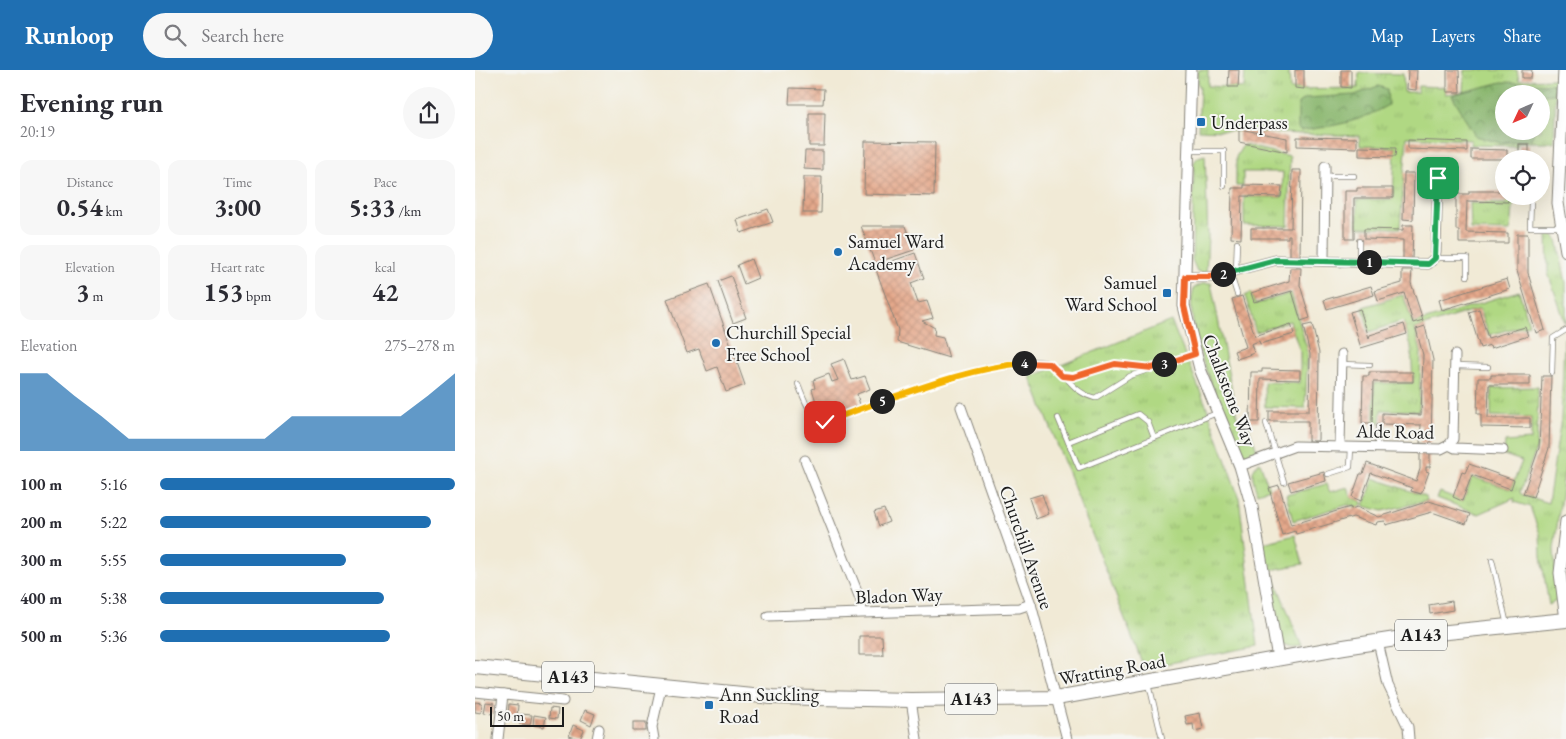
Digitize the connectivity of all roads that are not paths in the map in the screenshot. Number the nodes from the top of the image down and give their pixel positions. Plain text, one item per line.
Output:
1 (1191, 70) edge
2 (1564, 70) edge
3 (1188, 151) junction
4 (1325, 171) joint
5 (1438, 172) dead end
6 (1354, 176) dead end
7 (1224, 186) dead end
8 (1531, 205) edge
9 (1562, 228) junction
10 (1359, 241) dead end
11 (1237, 243) dead end
12 (1566, 251) edge
13 (1435, 258) junction
14 (1324, 260) junction
15 (1359, 261) junction
16 (1233, 271) junction
17 (1467, 276) dead end
18 (1185, 277) junction
19 (1237, 294) dead end
20 (1566, 330) edge
21 (1195, 354) junction
22 (1342, 354) dead end
23 (1455, 355) dead end
24 (1342, 364) junction
25 (1370, 365) dead end
26 (1455, 366) junction
27 (1488, 367) dead end
28 (1152, 368) junction
29 (1552, 373) dead end
30 (1062, 376) junction
31 (798, 384) dead end
32 (961, 407) dead end
33 (1218, 413) junction
34 (1058, 418) dead end
35 (1266, 423) dead end
36 (1378, 427) dead end
37 (1154, 438) junction
38 (1068, 442) junction
39 (1449, 445) junction
40 (1340, 446) junction
41 (1351, 446) junction
42 (1377, 447) junction
43 (1503, 450) dead end
44 (1275, 453) junction
45 (805, 460) dead end
46 (1241, 466) junction
47 (1328, 474) dead end
48 (1284, 482) dead end
49 (1566, 521) edge
50 (1492, 560) dead end
51 (1031, 604) junction
52 (862, 612) junction
53 (768, 616) dead end
54 (1566, 620) edge
55 (1507, 626) junction
56 (1378, 642) junction
57 (1277, 658) junction
58 (475, 667) edge
59 (1149, 680) junction
60 (661, 687) junction
61 (475, 692) edge
62 (503, 695) junction
63 (1056, 698) junction
64 (911, 700) junction
65 (563, 702) dead end
66 (599, 729) dead end
67 (498, 739) edge
68 (597, 739) edge
69 (654, 739) edge
70 (917, 739) edge
71 (1067, 739) edge
72 (1162, 739) edge
73 (1409, 739) edge

1 - 3 street, Chalkstone Way
2 - 9 street
3 - 7 lane
3 - 18 street, Chalkstone Way
4 - 6 lane
4 - 14 street
5 - 13 street
8 - 9 lane
9 - 12 street
10 - 15 lane
11 - 16 lane
13 - 15 street
13 - 17 lane
14 - 15 street
14 - 16 street
16 - 18 street
16 - 19 lane
18 - 21 street, Chalkstone Way
20 - 29 lane
21 - 28 lane
21 - 33 street, Chalkstone Way
22 - 24 street, Alde Road
23 - 26 street, Alde Road
24 - 25 lane
24 - 40 street, Alde Road
26 - 27 lane
26 - 39 street, Alde Road
28 - 30 lane
28 - 30 lane
30 - 31 lane
32 - 51 street, Churchill Avenue
33 - 37 lane
33 - 46 street, Chalkstone Way
34 - 38 lane
35 - 44 lane
36 - 42 lane
37 - 38 lane
37 - 38 lane
39 - 42 street, Alde Road
39 - 43 street, Alde Road
40 - 41 street, Alde Road
40 - 44 street, Alde Road
41 - 42 street, Alde Road
41 - 47 lane
44 - 46 street, Alde Road
44 - 48 lane
45 - 52 street
46 - 57 street, Chalkstone Way
49 - 54 street
50 - 55 lane
51 - 52 street, Bladon Way
51 - 63 street, Churchill Avenue
52 - 53 street, Bladon Way
54 - 55 main road, Wratting Road / A143
55 - 56 main road, Wratting Road / A143
56 - 57 main road, Wratting Road / A143
56 - 73 street
57 - 59 main road, Wratting Road / A143
58 - 60 main road, A143
59 - 63 main road, Wratting Road / A143
59 - 72 lane
60 - 64 main road, Wratting Road / A143
60 - 69 street
61 - 62 street
62 - 65 street
62 - 67 street
63 - 64 main road, Wratting Road / A143
63 - 71 street, Churchill Avenue
64 - 70 street
66 - 68 street

